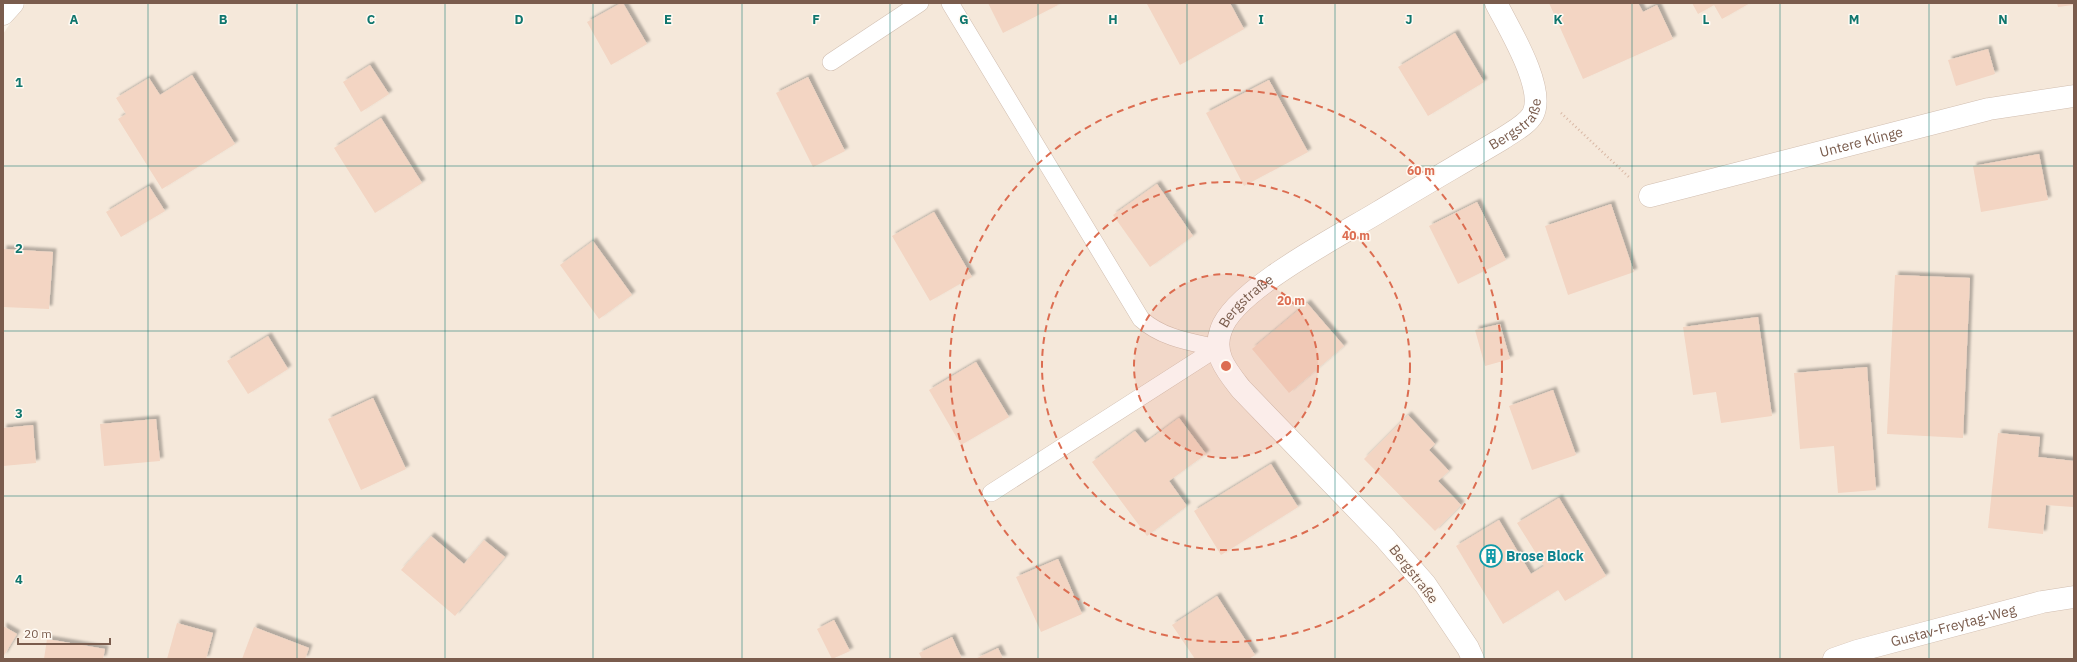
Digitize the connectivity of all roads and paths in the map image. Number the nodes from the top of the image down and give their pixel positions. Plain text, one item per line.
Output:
1 (13, 3) edge
2 (920, 3) edge
3 (950, 3) edge
4 (1496, 3) edge
5 (3, 14) edge
6 (831, 62) dead end
7 (1535, 90) junction
8 (2074, 96) edge
9 (1650, 196) joint
10 (1217, 348) junction
11 (991, 493) dead end
12 (2074, 597) edge
13 (1473, 659) edge
14 (1834, 659) edge

1 - 5 street
2 - 6 lane
3 - 10 lane
4 - 7 street, Bergstraße
7 - 9 path
7 - 10 street, Bergstraße
8 - 9 street, Untere Klinge
10 - 11 lane
10 - 13 street, Bergstraße
12 - 14 street, Gustav-Freytag-Weg

